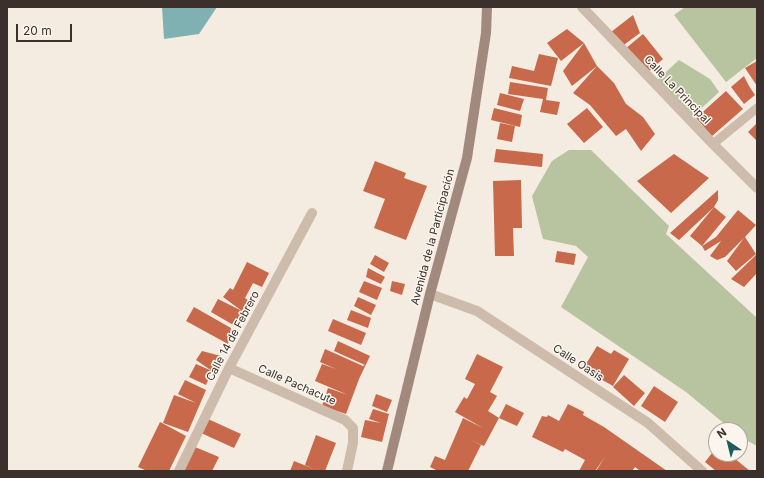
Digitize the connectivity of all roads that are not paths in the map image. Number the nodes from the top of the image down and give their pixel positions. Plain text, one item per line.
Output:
1 (487, 7) edge
2 (582, 7) edge
3 (757, 108) edge
4 (713, 144) junction
5 (757, 188) edge
6 (312, 213) dead end
7 (430, 294) junction
8 (229, 368) junction
9 (179, 471) edge
10 (347, 471) edge
11 (387, 471) edge
12 (702, 471) edge

1 - 7 main road, Avenida de la Participación
2 - 4 street, Calle La Principal
3 - 4 lane
4 - 5 street, Calle La Principal
6 - 8 street, Calle 14 de Febrero
7 - 11 main road, Avenida de la Participación
7 - 12 street, Calle Oasis
8 - 9 street, Calle 14 de Febrero
8 - 10 street, Calle Pachacute

